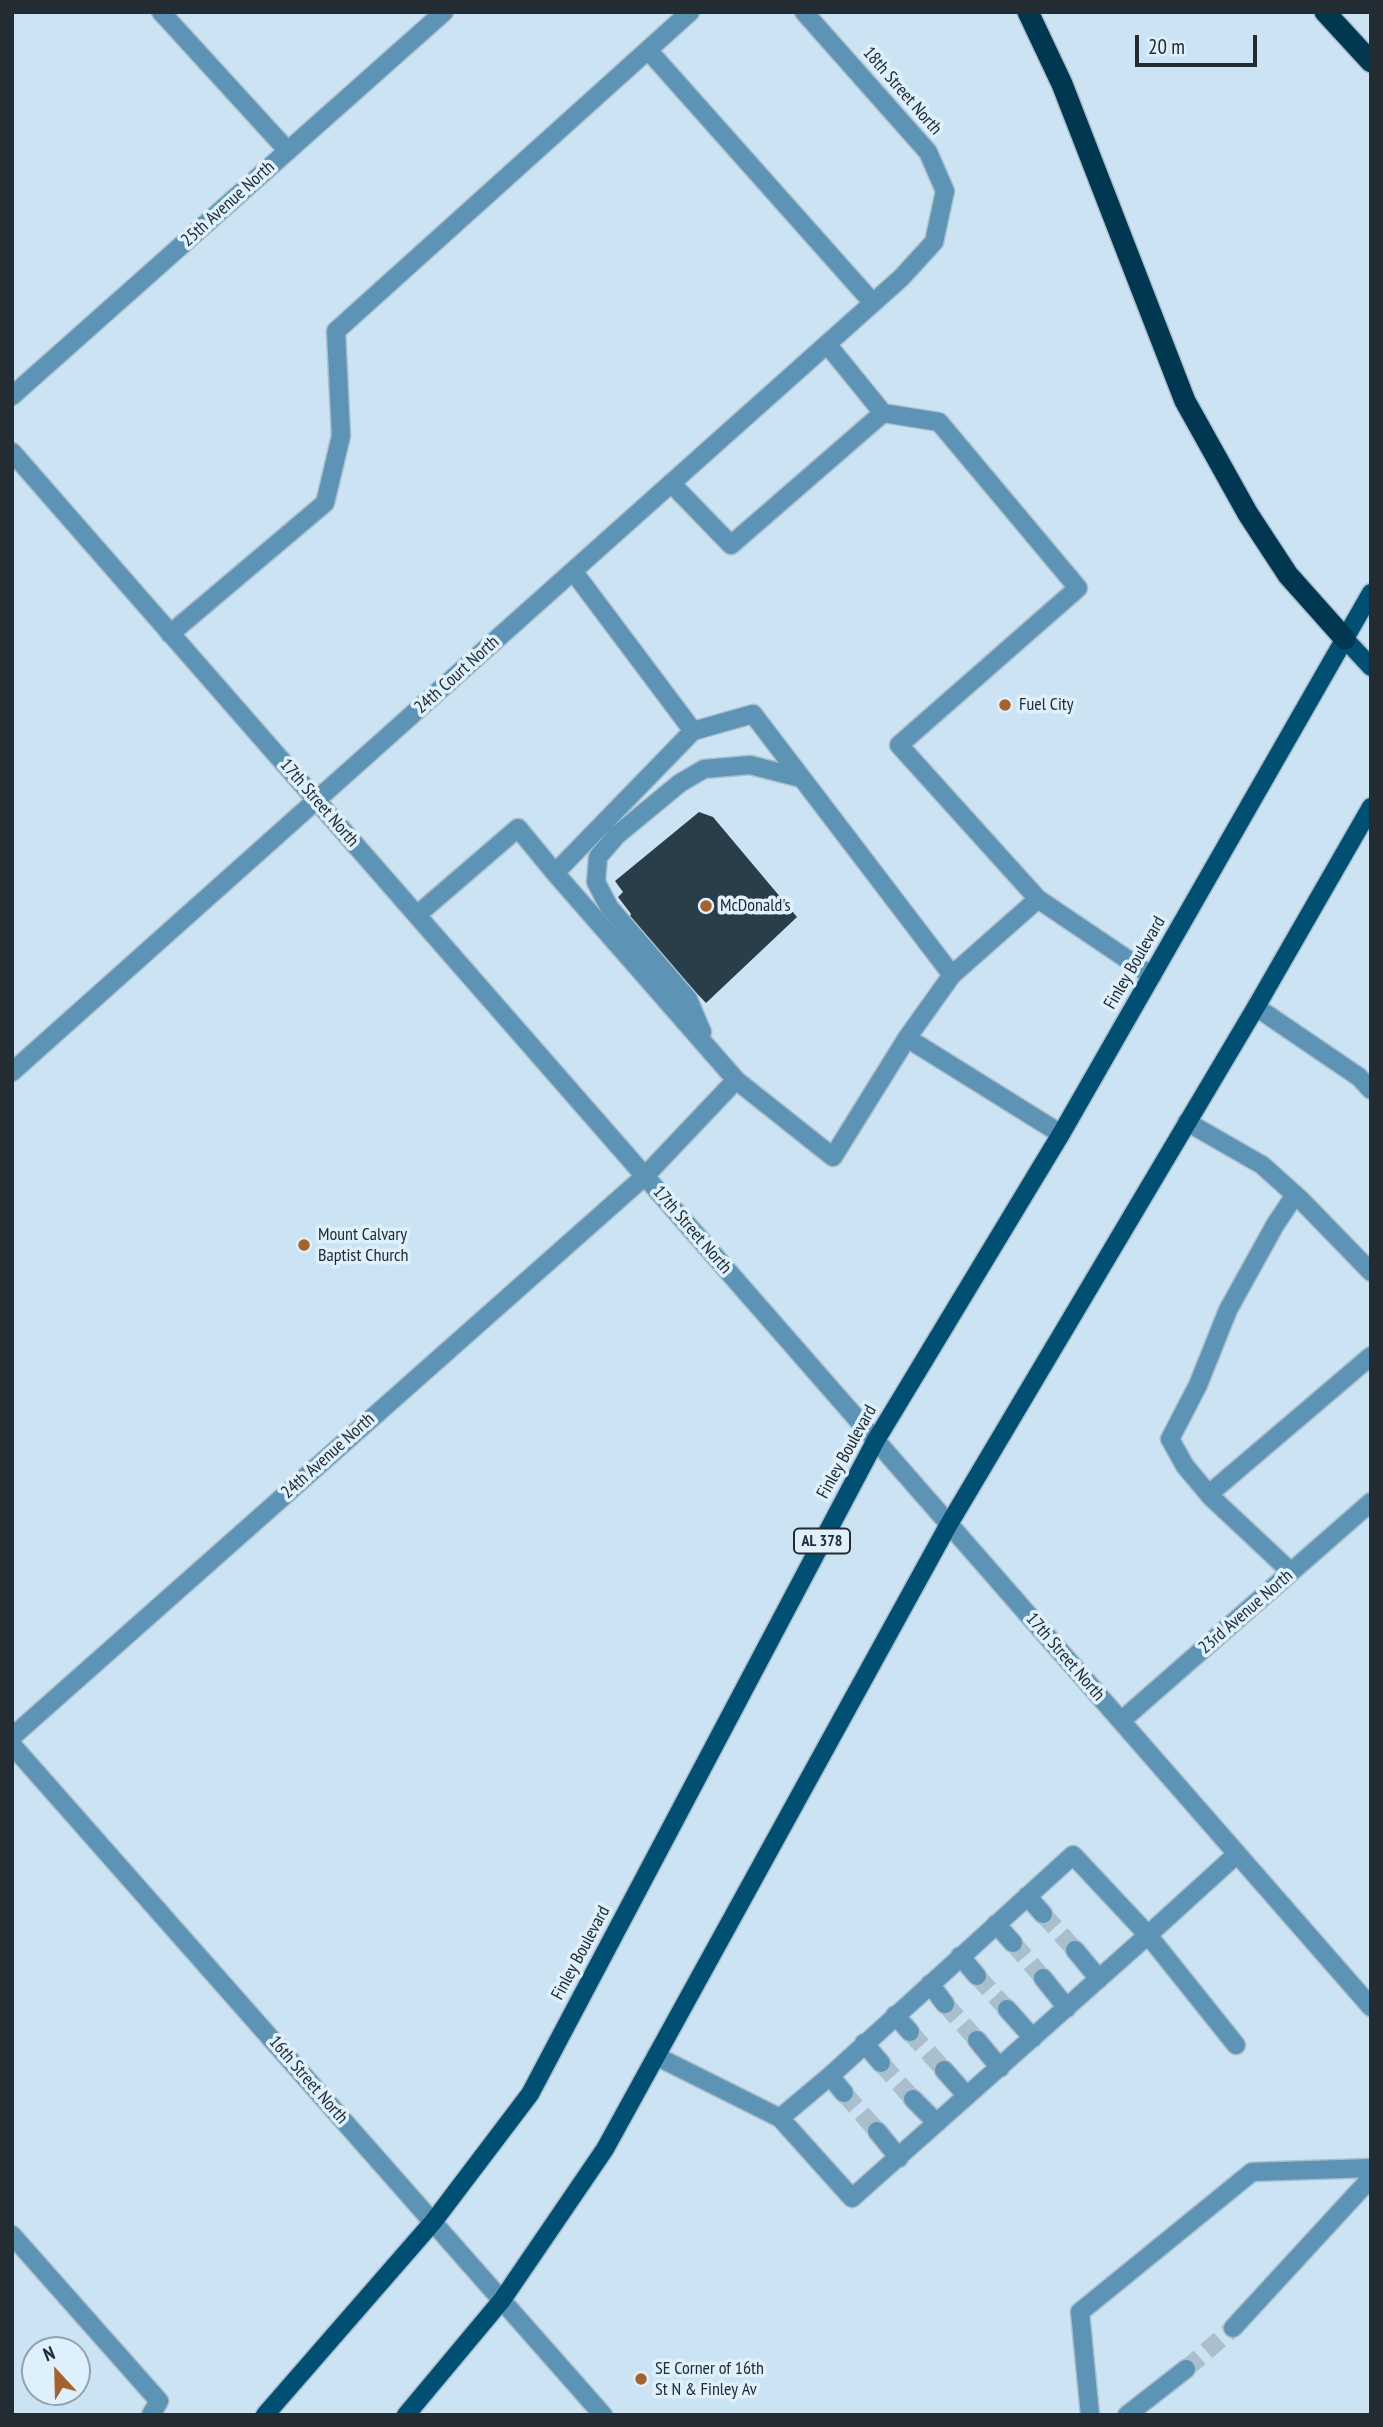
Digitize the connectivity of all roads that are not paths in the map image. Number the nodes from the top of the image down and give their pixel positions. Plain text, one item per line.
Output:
1 (161, 12) edge
2 (444, 12) edge
3 (690, 12) edge
4 (804, 12) edge
5 (1028, 12) edge
6 (1325, 12) edge
7 (648, 50) junction
8 (1371, 62) edge
9 (288, 150) junction
10 (901, 278) joint
11 (873, 303) junction
12 (827, 344) junction
13 (12, 396) edge
14 (883, 413) junction
15 (12, 452) edge
16 (671, 483) junction
17 (573, 571) junction
18 (1371, 593) edge
19 (170, 634) junction
20 (1345, 639) junction
21 (1371, 667) edge
22 (693, 731) junction
23 (802, 778) junction
24 (317, 800) junction
25 (1371, 807) edge
26 (555, 873) junction
27 (1038, 899) junction
28 (417, 915) junction
29 (952, 975) junction
30 (1152, 976) junction
31 (1256, 1007) junction
32 (907, 1038) junction
33 (709, 1048) junction
34 (12, 1072) edge
35 (1367, 1078) edge
36 (736, 1080) junction
37 (1187, 1122) junction
38 (1062, 1134) junction
39 (645, 1176) junction
40 (1295, 1195) junction
41 (1371, 1272) edge
42 (1371, 1356) edge
43 (876, 1440) junction
44 (1209, 1494) junction
45 (1371, 1502) edge
46 (949, 1524) junction
47 (1292, 1572) junction
48 (1121, 1721) junction
49 (12, 1737) edge
50 (12, 1745) edge
51 (1237, 1854) junction
52 (1027, 1896) junction
53 (1043, 1914) tunnel mouth
54 (996, 1924) junction
55 (1149, 1935) junction
56 (1013, 1943) tunnel mouth
57 (1075, 1950) tunnel mouth
58 (960, 1956) junction
59 (977, 1976) tunnel mouth
60 (1043, 1978) tunnel mouth
61 (1099, 1979) junction
62 (930, 1984) junction
63 (945, 2004) tunnel mouth
64 (1371, 2007) edge
65 (1007, 2008) tunnel mouth
66 (1067, 2008) junction
67 (895, 2015) junction
68 (911, 2032) tunnel mouth
69 (1033, 2038) junction
70 (977, 2040) tunnel mouth
71 (863, 2043) junction
72 (1236, 2045) dead end
73 (656, 2056) junction
74 (881, 2063) tunnel mouth
75 (1000, 2068) junction
76 (943, 2070) tunnel mouth
77 (830, 2076) junction
78 (844, 2093) tunnel mouth
79 (967, 2096) junction
80 (913, 2099) tunnel mouth
81 (780, 2118) junction
82 (937, 2123) junction
83 (877, 2132) tunnel mouth
84 (899, 2158) junction
85 (1371, 2168) edge
86 (1371, 2178) edge
87 (433, 2222) junction
88 (12, 2235) edge
89 (502, 2300) junction
90 (1233, 2329) tunnel mouth
91 (1186, 2369) tunnel mouth
92 (155, 2408) edge
93 (265, 2415) edge
94 (406, 2415) edge
95 (603, 2415) edge
96 (1090, 2415) edge
97 (1127, 2415) edge

1 - 9 street
2 - 9 street, 25th Avenue North
3 - 7 street
4 - 10 street, 18th Street North
5 - 20 highway
6 - 8 highway
7 - 11 street
7 - 19 street
9 - 13 street, 25th Avenue North
10 - 11 street, 24th Court North
11 - 12 street, 24th Court North
12 - 14 street
12 - 16 street, 24th Court North
14 - 16 street
14 - 27 street
15 - 19 street, 17th Street North
16 - 17 street, 24th Court North
17 - 22 street
17 - 24 street, 24th Court North
18 - 20 main road, Finley Boulevard / AL 378
19 - 24 street, 17th Street North
20 - 21 main road
20 - 30 main road, Finley Boulevard / AL 378
22 - 23 street
22 - 26 street
23 - 29 street
23 - 33 street
24 - 28 street, 17th Street North
24 - 34 street, 24th Court North
25 - 31 main road
26 - 28 street
26 - 33 street
27 - 29 street
27 - 30 street
28 - 39 street, 17th Street North
29 - 32 street
30 - 38 main road, Finley Boulevard / AL 378
31 - 35 street
31 - 37 main road
32 - 36 street
32 - 38 street
33 - 36 street
36 - 39 street, 24th Avenue North
37 - 40 street
37 - 46 main road
38 - 43 main road, Finley Boulevard / AL 378
39 - 43 street, 17th Street North
39 - 49 street, 24th Avenue North
40 - 41 street
40 - 44 street
42 - 44 street
43 - 46 street, 17th Street North
43 - 87 main road, Finley Boulevard / AL 378
44 - 47 street
45 - 47 street, 23rd Avenue North
46 - 48 street, 17th Street North
46 - 73 main road
47 - 48 street, 23rd Avenue North
48 - 51 street, 17th Street North
50 - 87 street, 16th Street North
51 - 55 street
51 - 64 street, 17th Street North
52 - 53 street
52 - 54 street
52 - 55 street
54 - 56 street
54 - 58 street
55 - 61 street
55 - 72 street
57 - 61 street
58 - 59 street
58 - 62 street
60 - 66 street
61 - 66 street
62 - 63 street
62 - 67 street
65 - 69 street
66 - 69 street
67 - 68 street
67 - 71 street
69 - 75 street
70 - 75 street
71 - 74 street
71 - 77 street
73 - 81 street
73 - 89 main road
75 - 79 street
76 - 79 street
77 - 78 street
77 - 81 street
79 - 82 street
80 - 82 street
81 - 84 street
82 - 84 street
83 - 84 street
85 - 96 street
86 - 90 street
87 - 89 street, 16th Street North
87 - 93 main road, Finley Boulevard / AL 378
88 - 92 street
89 - 94 main road
89 - 95 street, 16th Street North
91 - 97 street

